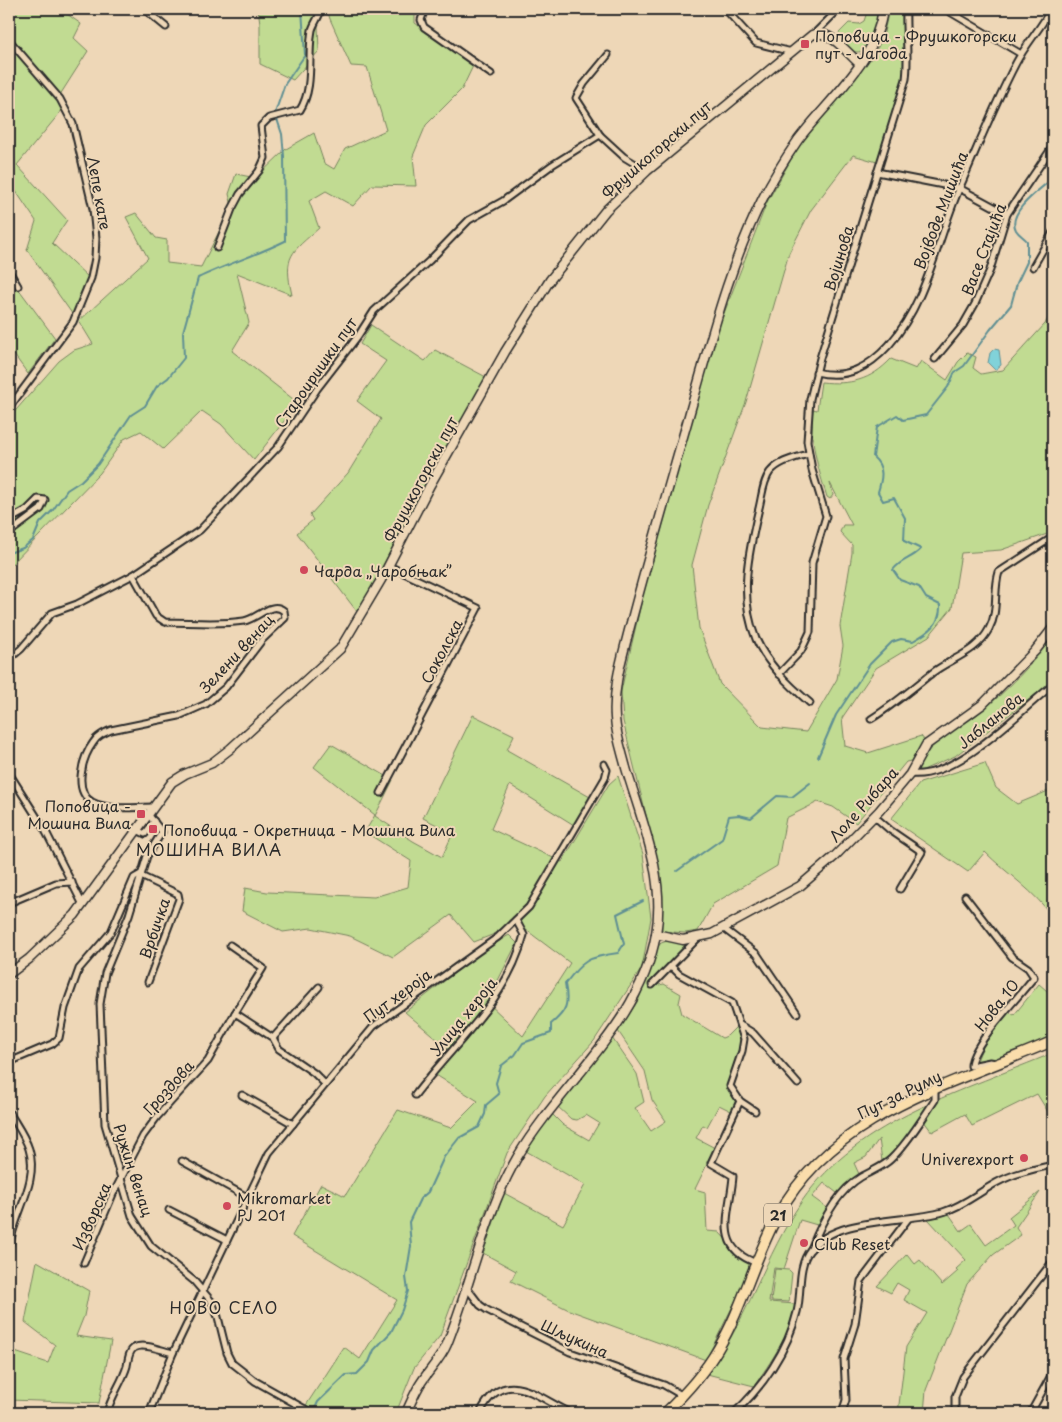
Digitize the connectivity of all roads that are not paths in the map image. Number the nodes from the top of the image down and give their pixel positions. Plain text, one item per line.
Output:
1 (144, 9) edge
2 (321, 9) edge
3 (425, 9) edge
4 (725, 9) edge
5 (839, 9) edge
6 (883, 9) edge
7 (906, 9) edge
8 (945, 9) edge
9 (1051, 9) edge
10 (825, 23) junction
11 (166, 28) dead end
12 (812, 35) junction
13 (827, 35) junction
14 (9, 40) edge
15 (792, 53) junction
16 (1021, 54) junction
17 (608, 55) dead end
18 (860, 64) junction
19 (490, 74) dead end
20 (600, 135) junction
21 (1053, 146) edge
22 (647, 171) junction
23 (877, 172) junction
24 (959, 188) junction
25 (1007, 214) junction
26 (1053, 232) edge
27 (217, 248) dead end
28 (1033, 267) dead end
29 (9, 271) edge
30 (18, 286) dead end
31 (935, 359) dead end
32 (816, 372) junction
33 (9, 408) edge
34 (808, 454) junction
35 (9, 520) edge
36 (9, 533) edge
37 (1053, 537) edge
38 (389, 566) junction
39 (133, 575) junction
40 (1053, 628) edge
41 (9, 659) edge
42 (779, 674) junction
43 (1053, 685) edge
44 (810, 702) dead end
45 (871, 719) dead end
46 (604, 764) dead end
47 (9, 773) edge
48 (910, 774) junction
49 (381, 793) dead end
50 (154, 806) junction
51 (148, 814) junction
52 (874, 816) junction
53 (154, 821) junction
54 (137, 830) junction
55 (141, 875) junction
56 (72, 882) junction
57 (900, 888) dead end
58 (965, 896) dead end
59 (9, 903) edge
60 (83, 905) junction
61 (516, 920) junction
62 (723, 928) junction
63 (656, 934) junction
64 (697, 938) junction
65 (230, 945) dead end
66 (671, 966) junction
67 (9, 974) edge
68 (148, 982) dead end
69 (652, 985) dead end
70 (319, 987) dead end
71 (235, 1013) junction
72 (797, 1013) dead end
73 (740, 1025) junction
74 (273, 1038) junction
75 (1053, 1041) edge
76 (9, 1065) edge
77 (998, 1065) junction
78 (325, 1084) junction
79 (798, 1084) dead end
80 (936, 1090) junction
81 (415, 1094) dead end
82 (242, 1095) dead end
83 (740, 1101) junction
84 (9, 1112) edge
85 (755, 1112) dead end
86 (294, 1124) junction
87 (182, 1161) dead end
88 (1053, 1165) edge
89 (122, 1180) junction
90 (247, 1197) junction
91 (169, 1210) dead end
92 (908, 1219) junction
93 (227, 1240) junction
94 (811, 1249) junction
95 (9, 1251) edge
96 (1053, 1261) edge
97 (84, 1263) dead end
98 (756, 1263) junction
99 (467, 1288) junction
100 (203, 1290) junction
101 (173, 1354) junction
102 (1053, 1372) edge
103 (683, 1396) junction
104 (1032, 1410) dead end
105 (310, 1412) edge
106 (107, 1413) edge
107 (150, 1413) edge
108 (406, 1413) edge
109 (480, 1413) edge
110 (571, 1413) edge
111 (665, 1413) edge
112 (734, 1413) edge
113 (842, 1413) edge
114 (956, 1413) edge

1 - 11 street
2 - 27 street
3 - 19 street
4 - 15 street
5 - 10 street
6 - 18 street
7 - 23 street, Војинова
8 - 16 street
9 - 16 street, Војводе Мишића
10 - 12 street
10 - 13 street
12 - 13 street
12 - 15 street, Фрушкогорски пут
13 - 18 street
14 - 33 street, Лепе кате
15 - 22 street, Фрушкогорски пут
16 - 24 street, Војводе Мишића
17 - 20 street
18 - 63 street
20 - 22 street
20 - 39 street, Староиришки пут
21 - 25 street, Васе Стајића
22 - 38 street, Фрушкогорски пут
23 - 24 street
23 - 32 street, Војинова
24 - 25 street
24 - 32 street, Војводе Мишића
25 - 31 street, Васе Стајића
26 - 28 street
29 - 30 street
32 - 34 street, Војинова
34 - 42 street, Војинова
34 - 42 street
35 - 36 street
37 - 45 street
38 - 49 street, Соколска
38 - 50 street, Фрушкогорски пут
39 - 41 street, Староиришки пут
39 - 50 street, Зелени венац
40 - 48 street, Лоле Рибара
42 - 44 street
43 - 48 street, Јабланова
46 - 61 street, Пут хероја
47 - 56 street
48 - 52 street, Лоле Рибара
50 - 51 street, Фрушкогорски пут
51 - 53 street
51 - 54 street, Фрушкогорски пут
52 - 57 street
52 - 62 street, Лоле Рибара
53 - 54 street
53 - 55 street, Ружин венац
54 - 60 street, Фрушкогорски пут
55 - 68 street, Врбичка
55 - 76 street
55 - 89 street, Ружин венац
56 - 59 street
56 - 60 street
58 - 77 street, Нова 10
60 - 67 street, Фрушкогорски пут
61 - 78 street, Пут хероја
61 - 81 street, Улица хероја
62 - 64 street, Лоле Рибара
62 - 72 street
63 - 64 street, Лоле Рибара
63 - 99 street
64 - 66 street
65 - 71 street, Гроздова
66 - 69 street
66 - 73 street
70 - 74 street
71 - 74 street
71 - 89 street, Гроздова
73 - 79 street
73 - 83 street
74 - 78 street
75 - 77 main road, Пут за Руму / 21
77 - 80 main road, Пут за Руму / 21
78 - 86 street, Пут хероја
80 - 94 street
80 - 98 main road, Пут за Руму / 21
82 - 86 street
83 - 85 street
83 - 98 street
84 - 95 street
86 - 90 street, Пут хероја
87 - 90 street
88 - 92 street
89 - 97 street, Изворска
89 - 100 street, Ружин венац
90 - 93 street, Пут хероја
91 - 93 street
92 - 94 street
92 - 113 street
93 - 100 street, Пут хероја
94 - 112 street
96 - 114 street
98 - 103 main road, Пут за Руму / 21
99 - 103 street, Шљукина
99 - 108 street
100 - 101 street, Пут хероја
100 - 105 street, Ружин венац
101 - 106 street
101 - 107 street, Пут хероја
102 - 104 street
103 - 111 main road, Пут за Руму / 21
109 - 110 street

